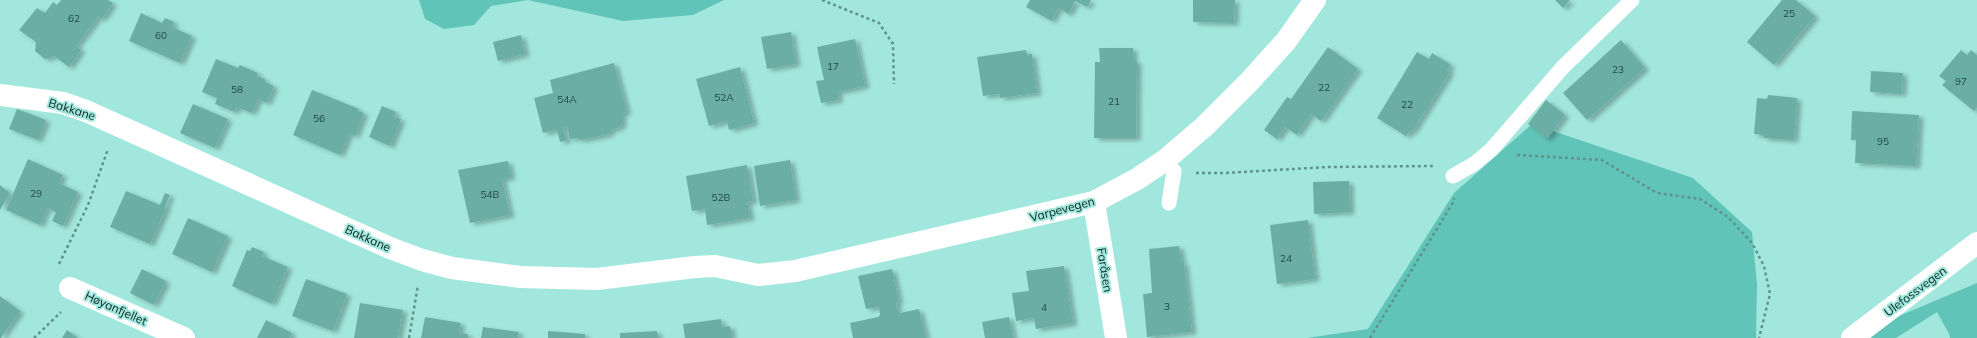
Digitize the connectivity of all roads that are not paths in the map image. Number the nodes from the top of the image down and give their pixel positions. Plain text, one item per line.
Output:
1 (1314, 0) edge
2 (1632, 0) edge
3 (0, 95) edge
4 (1169, 166) junction
5 (1453, 176) road end
6 (1094, 202) junction
7 (1169, 204) dead end
8 (1977, 244) edge
9 (758, 275) joint
10 (76, 290) road end
11 (184, 338) edge
12 (1116, 338) edge
13 (1852, 338) edge

1 - 4 street, Varpevegen
2 - 5 lane
3 - 9 street, Bakkane
4 - 6 street, Varpevegen
4 - 7 lane
6 - 9 street, Varpevegen
6 - 12 street, Faråsen
8 - 13 street, Ulefossvegen
10 - 11 street, Høyanfjellet

